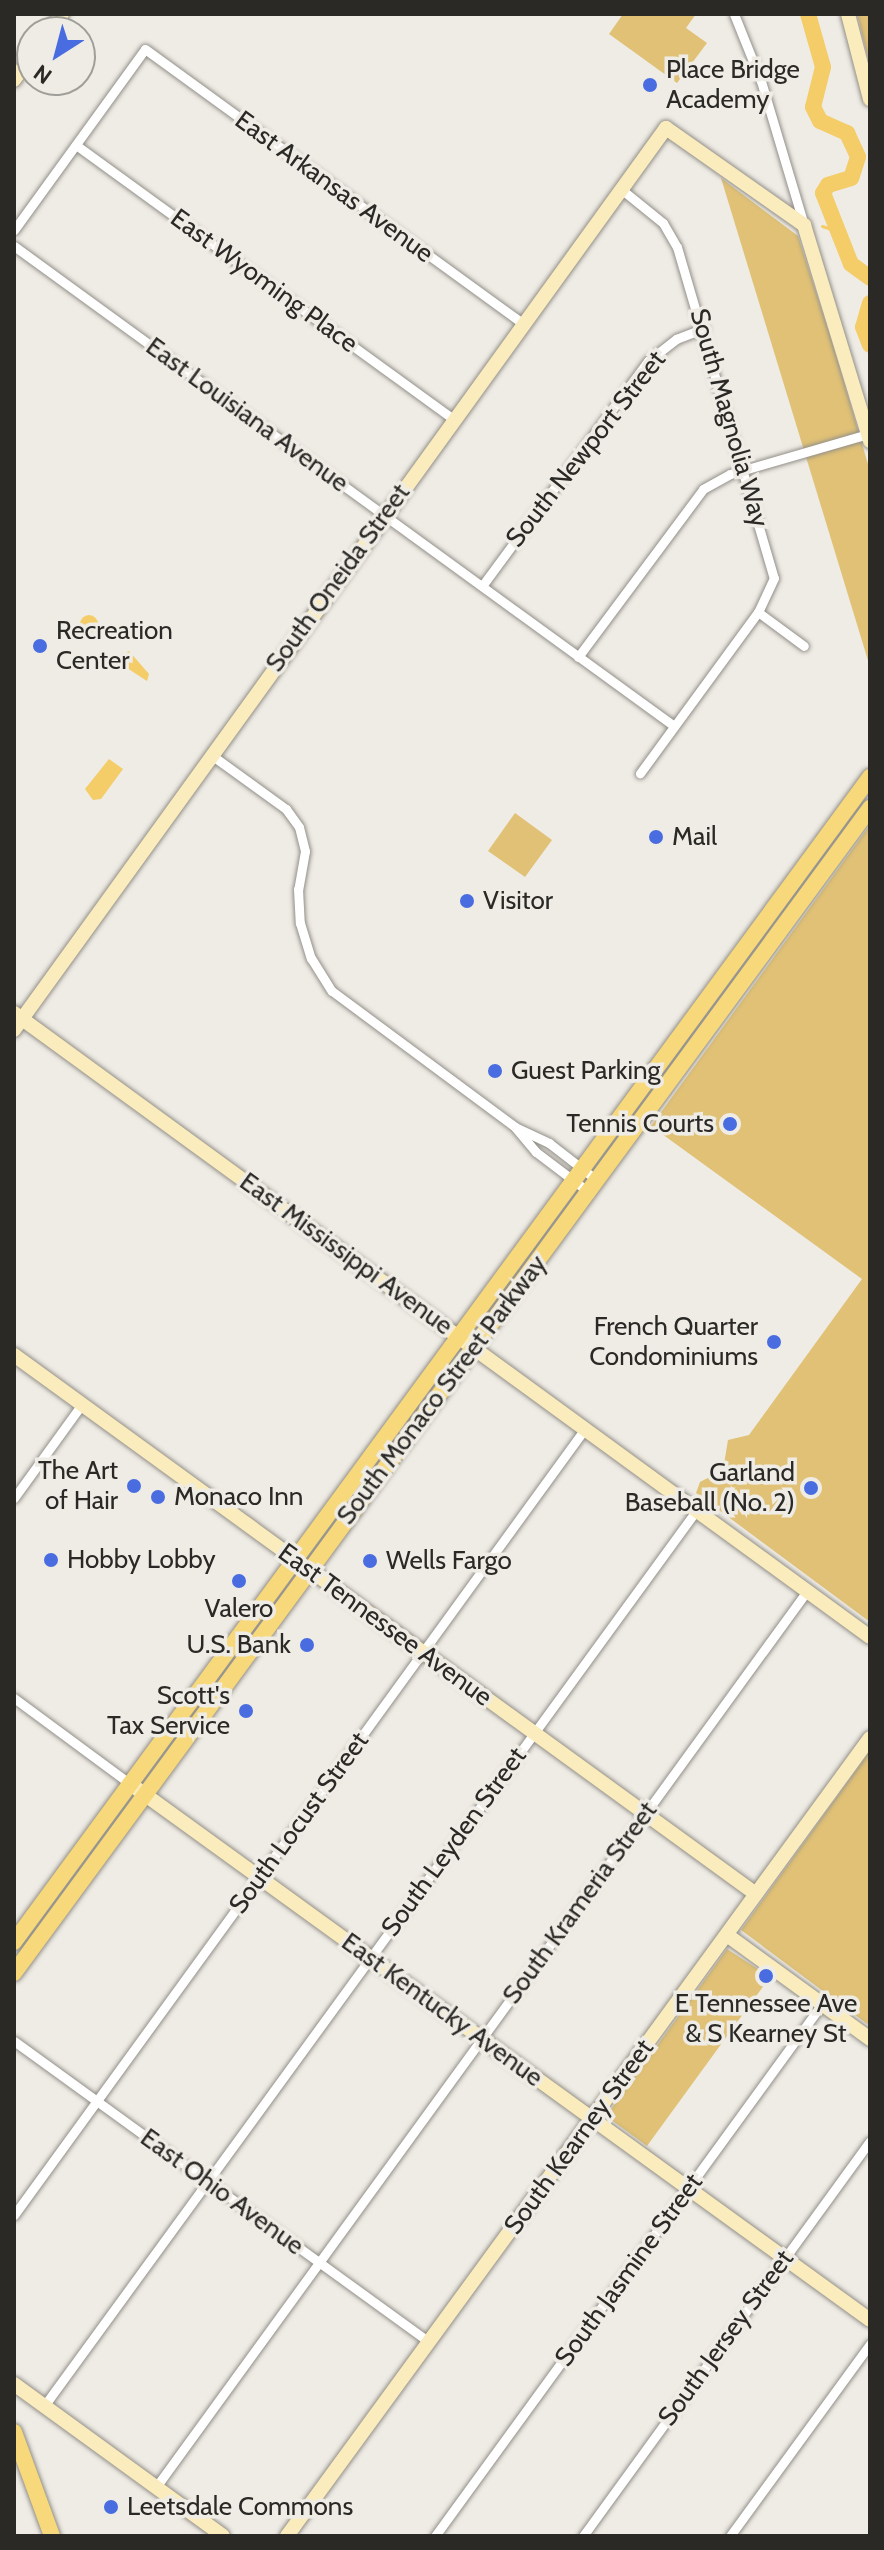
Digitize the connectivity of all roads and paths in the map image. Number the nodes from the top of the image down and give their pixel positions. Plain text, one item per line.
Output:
1 (734, 14) edge
2 (848, 14) edge
3 (870, 99) edge
4 (76, 145) junction
5 (621, 189) junction
6 (804, 225) junction
7 (14, 230) edge
8 (14, 246) edge
9 (523, 324) junction
10 (704, 328) junction
11 (452, 418) junction
12 (869, 438) edge
13 (743, 471) junction
14 (384, 515) junction
15 (482, 586) junction
16 (758, 612) junction
17 (804, 646) dead end
18 (578, 657) junction
19 (674, 726) junction
20 (210, 754) junction
21 (640, 773) dead end
22 (870, 777) edge
23 (870, 808) edge
24 (17, 1021) edge
25 (515, 1127) junction
26 (581, 1175) junction
27 (594, 1187) junction
28 (462, 1339) junction
29 (476, 1349) junction
30 (14, 1355) edge
31 (82, 1404) junction
32 (584, 1430) junction
33 (14, 1498) edge
34 (696, 1511) junction
35 (293, 1557) junction
36 (308, 1568) junction
37 (807, 1591) junction
38 (870, 1637) edge
39 (423, 1653) junction
40 (14, 1698) edge
41 (533, 1733) junction
42 (870, 1738) edge
43 (129, 1783) junction
44 (144, 1794) junction
45 (645, 1814) junction
46 (259, 1877) junction
47 (756, 1894) junction
48 (727, 1935) junction
49 (14, 1942) edge
50 (370, 1958) junction
51 (14, 1973) edge
52 (822, 2004) junction
53 (482, 2038) junction
54 (870, 2039) edge
55 (14, 2041) edge
56 (97, 2101) junction
57 (592, 2119) junction
58 (870, 2141) edge
59 (208, 2181) junction
60 (688, 2189) junction
61 (14, 2215) edge
62 (784, 2259) junction
63 (320, 2263) junction
64 (870, 2320) edge
65 (429, 2342) junction
66 (870, 2344) edge
67 (14, 2384) edge
68 (44, 2406) junction
69 (14, 2432) edge
70 (156, 2487) junction
71 (52, 2536) edge
72 (223, 2536) edge
73 (287, 2536) edge
74 (435, 2536) edge
75 (583, 2536) edge
76 (730, 2536) edge

1 - 6 street
2 - 3 street
4 - 7 street
4 - 9 street, East Arkansas Avenue
4 - 11 street, East Wyoming Place
5 - 6 street, South Oneida Street
5 - 9 street, South Oneida Street
5 - 10 street, South Magnolia Way
6 - 12 street
8 - 14 street, East Louisiana Avenue
9 - 11 street, South Oneida Street
10 - 13 street, South Magnolia Way
10 - 15 street, South Newport Street
11 - 14 street, South Oneida Street
12 - 13 street
13 - 16 street, South Magnolia Way
13 - 18 street
14 - 15 street, East Louisiana Avenue
14 - 20 street, South Oneida Street
15 - 18 street, East Louisiana Avenue
16 - 17 street
16 - 19 street, South Magnolia Way
18 - 19 street, East Louisiana Avenue
19 - 21 street, South Magnolia Way
20 - 24 street, South Oneida Street
20 - 25 street
22 - 26 main road, South Monaco Street Parkway
23 - 27 main road, South Monaco Street Parkway
24 - 28 street, East Mississippi Avenue
25 - 26 street
25 - 26 street
26 - 27 street
26 - 27 street
26 - 28 main road, South Monaco Street Parkway
27 - 29 main road, South Monaco Street Parkway
28 - 29 street, East Mississippi Avenue
28 - 35 main road, South Monaco Street Parkway
29 - 32 street, East Mississippi Avenue
29 - 36 main road, South Monaco Street Parkway
30 - 31 street, East Tennessee Avenue
31 - 33 street
31 - 35 street, East Tennessee Avenue
32 - 34 street, East Mississippi Avenue
32 - 39 street, South Locust Street
34 - 37 street, East Mississippi Avenue
34 - 41 street, South Leyden Street
35 - 36 street, East Tennessee Avenue
35 - 43 main road, South Monaco Street Parkway
36 - 39 street, East Tennessee Avenue
36 - 44 main road, South Monaco Street Parkway
37 - 38 street, East Mississippi Avenue
37 - 45 street, South Krameria Street
39 - 41 street, East Tennessee Avenue
39 - 46 street, South Locust Street
40 - 43 street, East Kentucky Avenue
41 - 45 street, East Tennessee Avenue
41 - 50 street, South Leyden Street
42 - 47 street, South Kearney Street
43 - 44 street, East Kentucky Avenue
43 - 49 main road, South Monaco Street Parkway
44 - 46 street, East Kentucky Avenue
44 - 51 main road, South Monaco Street Parkway
45 - 47 street, East Tennessee Avenue
45 - 53 street, South Krameria Street
46 - 50 street, East Kentucky Avenue
46 - 56 street, South Locust Street
47 - 48 street, South Kearney Street
48 - 52 street
48 - 57 street, South Kearney Street
50 - 53 street, East Kentucky Avenue
50 - 59 street, South Leyden Street
52 - 54 street
52 - 60 street, South Jasmine Street
53 - 57 street, East Kentucky Avenue
53 - 63 street, South Krameria Street
55 - 56 street, East Ohio Avenue
56 - 59 street, East Ohio Avenue
56 - 61 street, South Locust Street
57 - 60 street, East Kentucky Avenue
57 - 65 street, South Kearney Street
58 - 62 street, South Jersey Street
59 - 63 street, East Ohio Avenue
59 - 68 street, South Leyden Street
60 - 62 street, East Kentucky Avenue
60 - 74 street, South Jasmine Street
62 - 64 street, East Kentucky Avenue
62 - 75 street, South Jersey Street
63 - 65 street, East Ohio Avenue
63 - 70 street, South Krameria Street
65 - 73 street, South Kearney Street
66 - 76 street
67 - 68 street
68 - 70 street
69 - 71 main road
70 - 72 street

